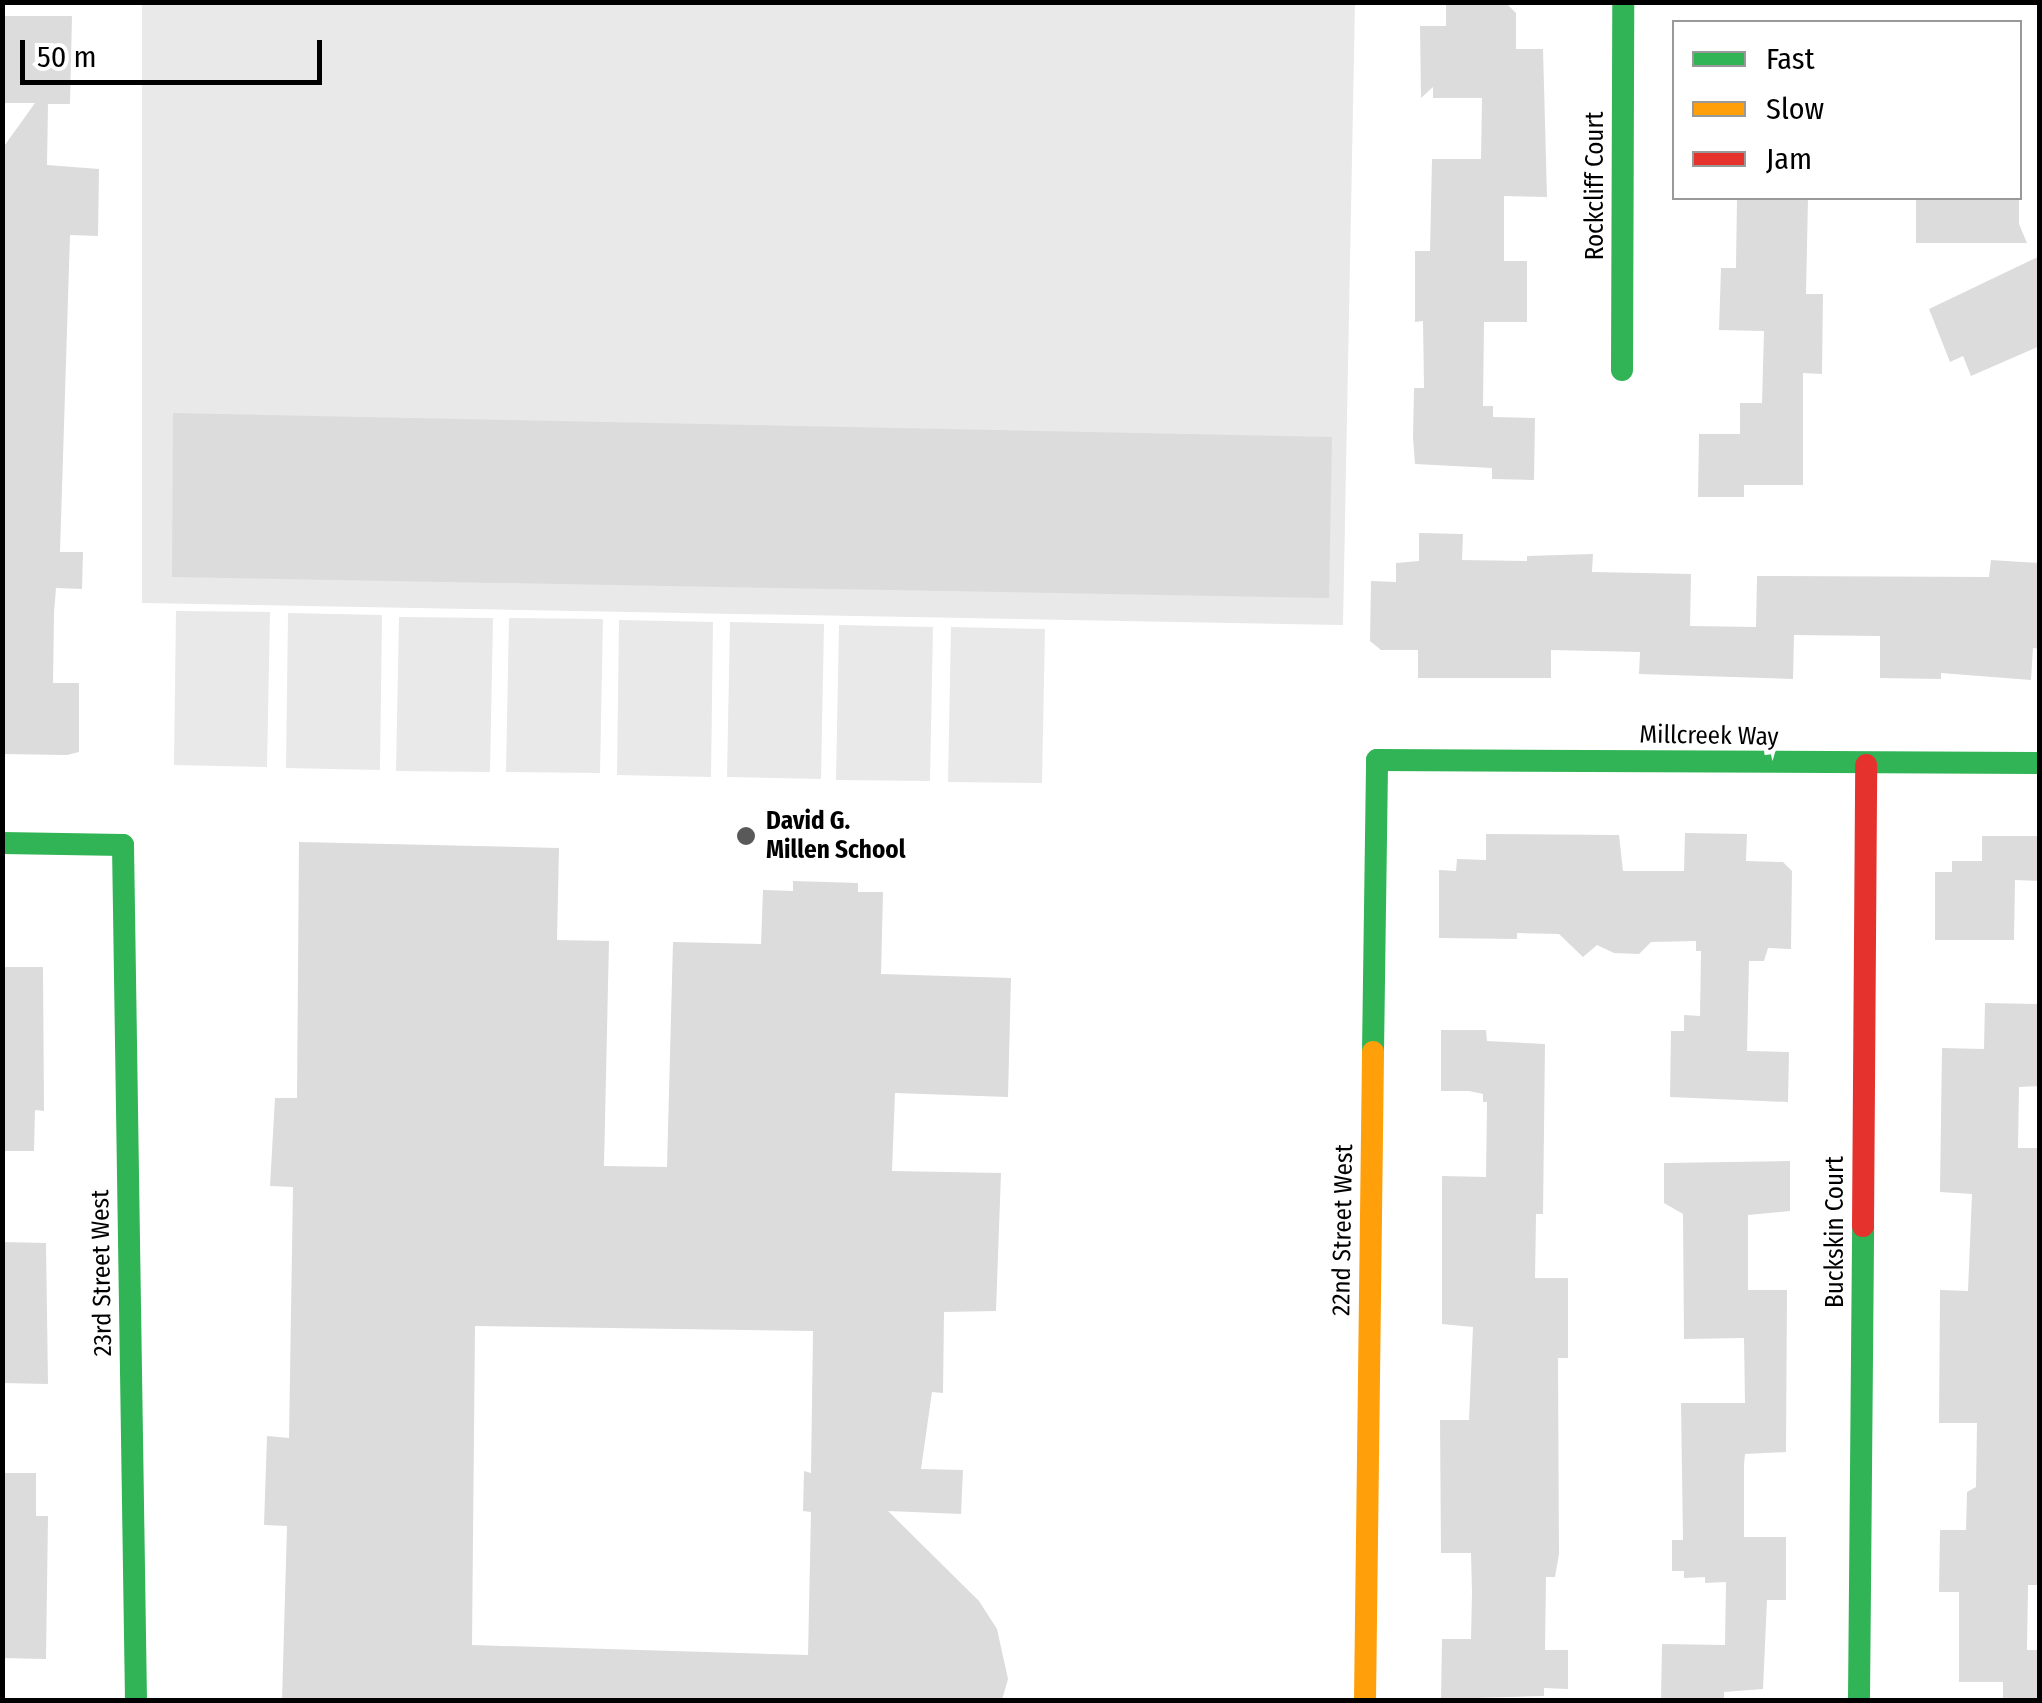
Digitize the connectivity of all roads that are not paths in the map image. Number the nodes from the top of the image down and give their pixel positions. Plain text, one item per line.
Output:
1 (1623, 2) edge
2 (1622, 370) dead end
3 (1377, 760) joint
4 (2040, 763) edge
5 (1866, 765) junction
6 (2, 843) edge
7 (136, 1700) edge
8 (1364, 1700) edge
9 (1859, 1700) edge

1 - 2 street, Rockcliff Court
3 - 5 street, Millcreek Way
3 - 8 street, 22nd Street West
4 - 5 street, Millcreek Way
5 - 9 street, Buckskin Court
6 - 7 street, 23rd Street West

